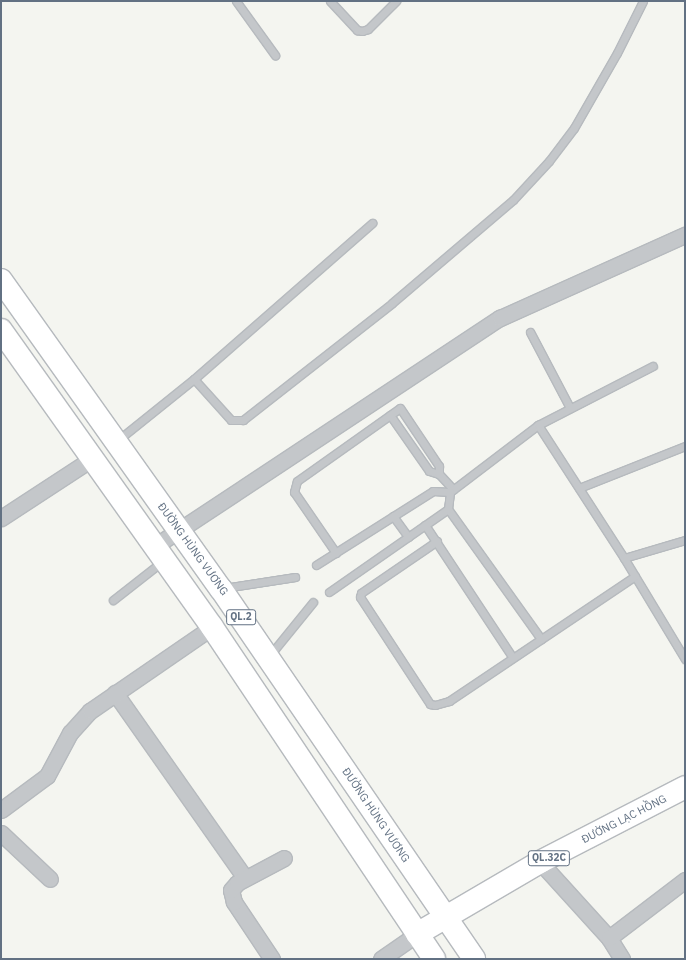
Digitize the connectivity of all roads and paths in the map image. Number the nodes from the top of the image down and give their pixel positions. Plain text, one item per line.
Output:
1 (236, 1) edge
2 (330, 1) edge
3 (396, 1) edge
4 (643, 1) edge
5 (275, 55) dead end
6 (372, 223) dead end
7 (685, 236) edge
8 (1, 280) edge
9 (1, 330) edge
10 (530, 332) dead end
11 (653, 366) dead end
12 (194, 379) junction
13 (570, 408) junction
14 (390, 415) junction
15 (538, 425) junction
16 (116, 442) junction
17 (685, 446) edge
18 (93, 458) junction
19 (439, 474) junction
20 (579, 488) junction
21 (451, 490) junction
22 (448, 509) junction
23 (393, 516) junction
24 (1, 518) edge
25 (425, 525) junction
26 (179, 530) junction
27 (408, 537) junction
28 (685, 540) edge
29 (437, 541) junction
30 (160, 553) junction
31 (336, 553) junction
32 (624, 558) junction
33 (316, 565) dead end
34 (635, 576) junction
35 (295, 577) dead end
36 (221, 588) junction
37 (329, 592) dead end
38 (113, 600) dead end
39 (314, 602) dead end
40 (212, 627) junction
41 (541, 639) junction
42 (269, 657) junction
43 (513, 658) junction
44 (685, 659) edge
45 (115, 693) junction
46 (685, 787) edge
47 (1, 810) edge
48 (1, 833) edge
49 (284, 858) dead end
50 (540, 862) junction
51 (245, 878) junction
52 (50, 879) dead end
53 (685, 880) edge
54 (445, 917) junction
55 (416, 934) junction
56 (609, 938) junction
57 (272, 959) edge
58 (381, 959) edge
59 (434, 959) edge
60 (474, 959) edge
61 (622, 959) edge

1 - 5 lane
2 - 3 lane
4 - 12 lane
6 - 12 lane
7 - 26 street
8 - 16 main road, ĐƯỜNG HÙNG VƯƠNG / QL.2
9 - 18 main road, QL.2
10 - 13 lane
11 - 13 lane
12 - 16 lane
13 - 15 lane
14 - 19 lane
14 - 19 lane
14 - 31 lane
15 - 20 lane
15 - 21 lane
16 - 26 main road, ĐƯỜNG HÙNG VƯƠNG / QL.2
17 - 20 lane
18 - 24 street
18 - 30 main road, QL.2
19 - 21 lane
20 - 32 lane
21 - 22 lane
21 - 23 lane
22 - 25 lane
22 - 41 lane
23 - 27 lane
23 - 31 lane
25 - 27 lane
25 - 29 lane
26 - 30 street
26 - 36 main road, ĐƯỜNG HÙNG VƯƠNG / QL.2
27 - 37 lane
28 - 32 lane
29 - 43 lane
29 - 43 lane
30 - 38 lane
30 - 40 main road, QL.2
31 - 33 lane
32 - 34 lane
34 - 41 lane
34 - 44 lane
35 - 36 lane
36 - 42 main road, ĐƯỜNG HÙNG VƯƠNG / QL.2
39 - 42 lane
40 - 45 street
40 - 55 main road, QL.2
41 - 43 lane
42 - 54 main road, ĐƯỜNG HÙNG VƯƠNG / QL.2
45 - 47 street
45 - 51 street
46 - 50 main road, ĐƯỜNG LẠC HỒNG / QL.32C
48 - 52 street
49 - 51 street
50 - 54 main road, ĐƯỜNG LẠC HỒNG / QL.32C
50 - 56 street
51 - 57 street
53 - 56 street
54 - 55 main road, ĐƯỜNG LẠC HỒNG / QL.32C
54 - 60 main road, ĐƯỜNG HÙNG VƯƠNG / QL.2
55 - 58 street
55 - 59 main road, QL.2
56 - 61 street

